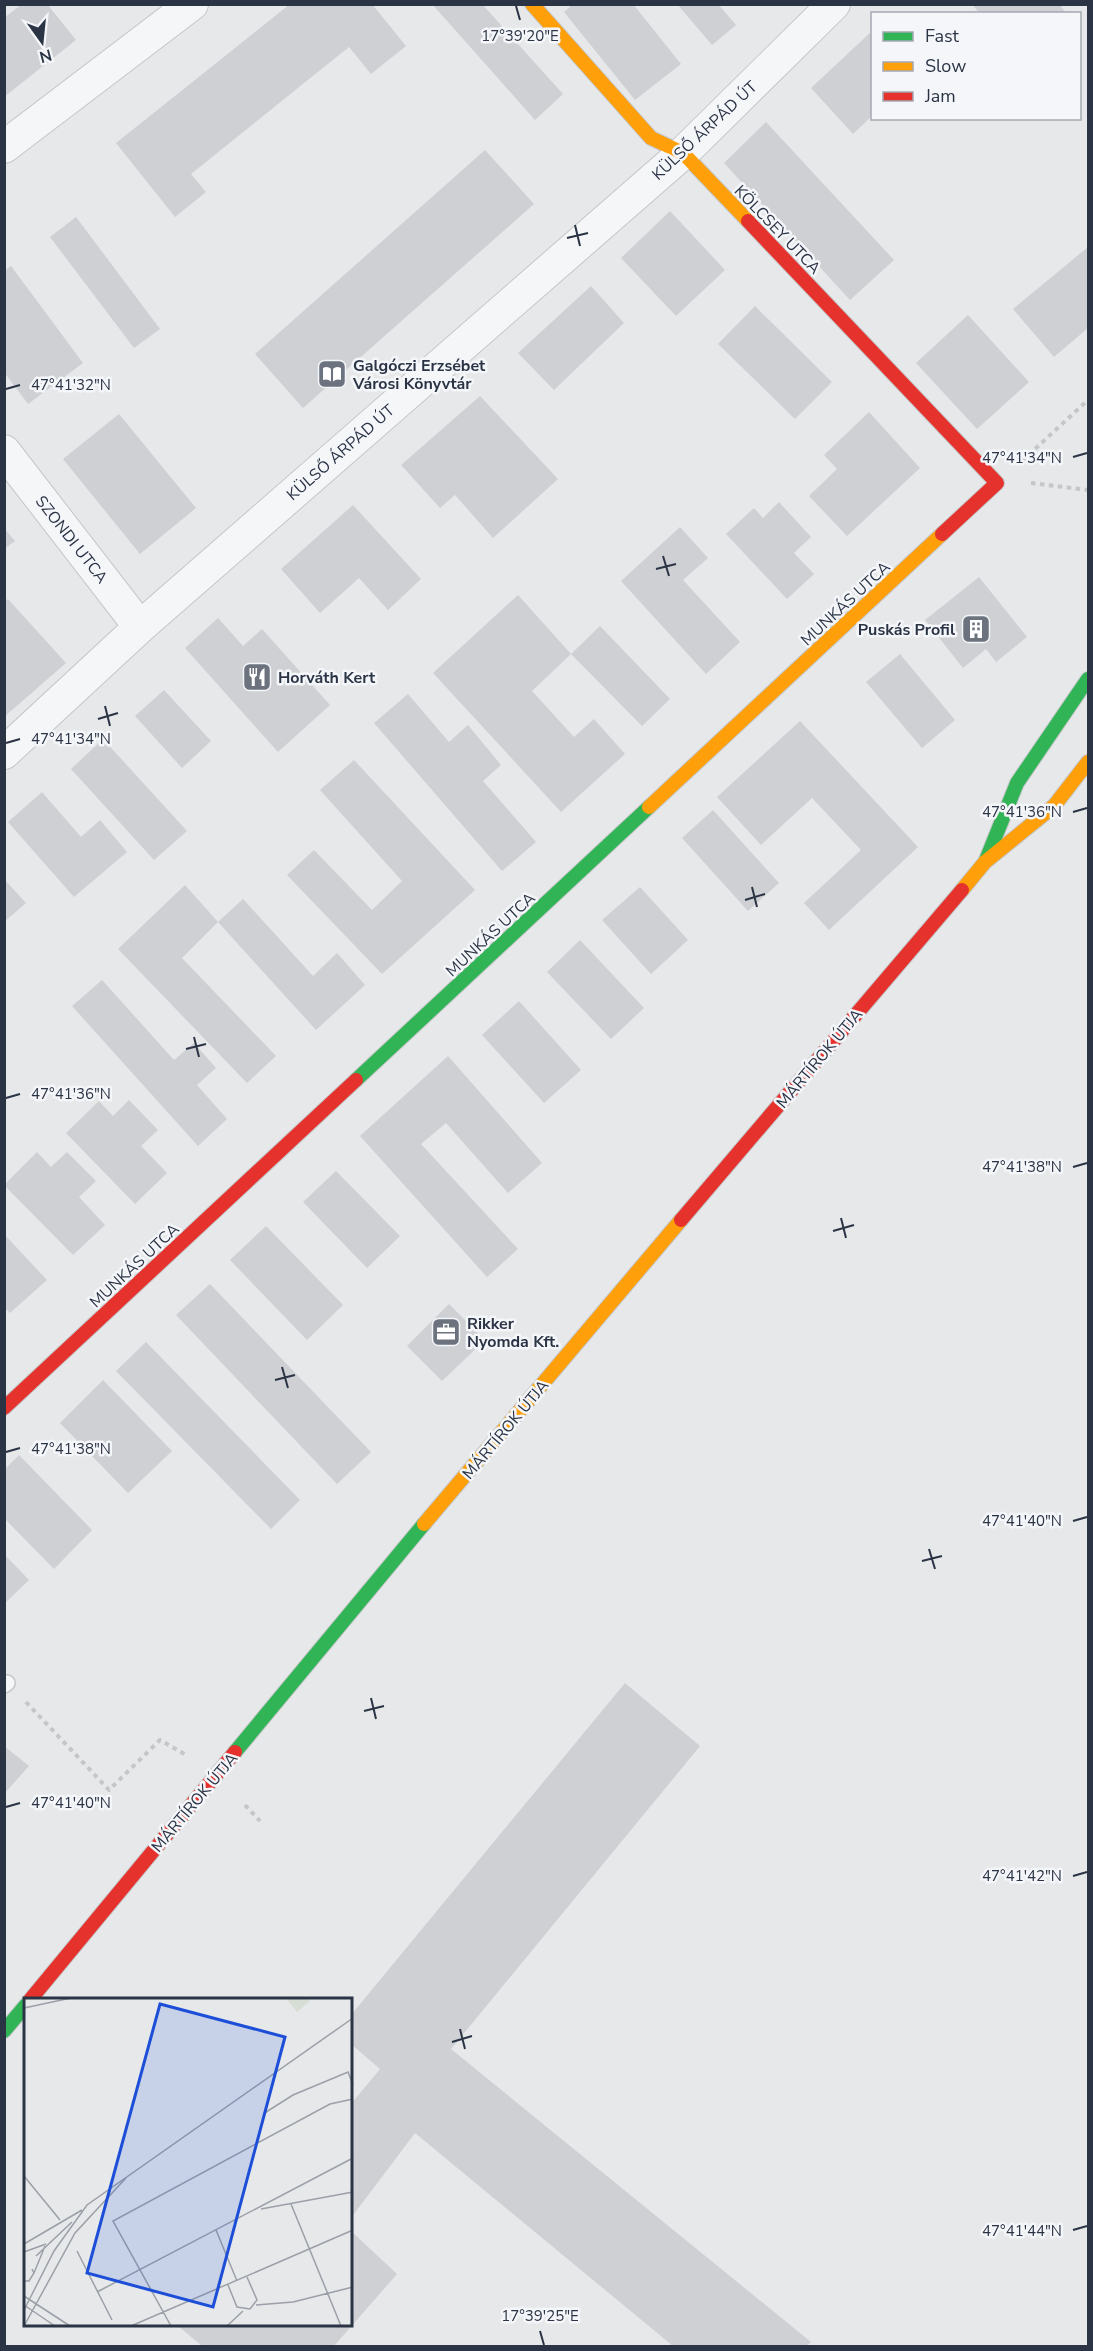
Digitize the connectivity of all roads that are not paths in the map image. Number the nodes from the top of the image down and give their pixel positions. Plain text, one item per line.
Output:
1 (192, 4) edge
2 (532, 4) edge
3 (834, 4) edge
4 (4, 147) edge
5 (683, 153) junction
6 (4, 451) edge
7 (997, 483) joint
8 (140, 627) junction
9 (1089, 679) edge
10 (4, 753) edge
11 (1089, 762) edge
12 (985, 862) junction
13 (4, 1408) edge
14 (32, 1998) edge
15 (24, 2008) edge
16 (4, 2031) edge

1 - 4 street
2 - 5 street, KÖLCSEY UTCA
3 - 5 street, KÜLSŐ ÁRPÁD ÚT
5 - 7 street, KÖLCSEY UTCA
5 - 8 street, KÜLSŐ ÁRPÁD ÚT
6 - 8 street, SZONDI UTCA
7 - 13 street, MUNKÁS UTCA
8 - 10 street, KÜLSŐ ÁRPÁD ÚT
9 - 12 street, MÁRTÍROK ÚTJA
11 - 12 street, MÁRTÍROK ÚTJA
12 - 14 street, MÁRTÍROK ÚTJA
15 - 16 street

